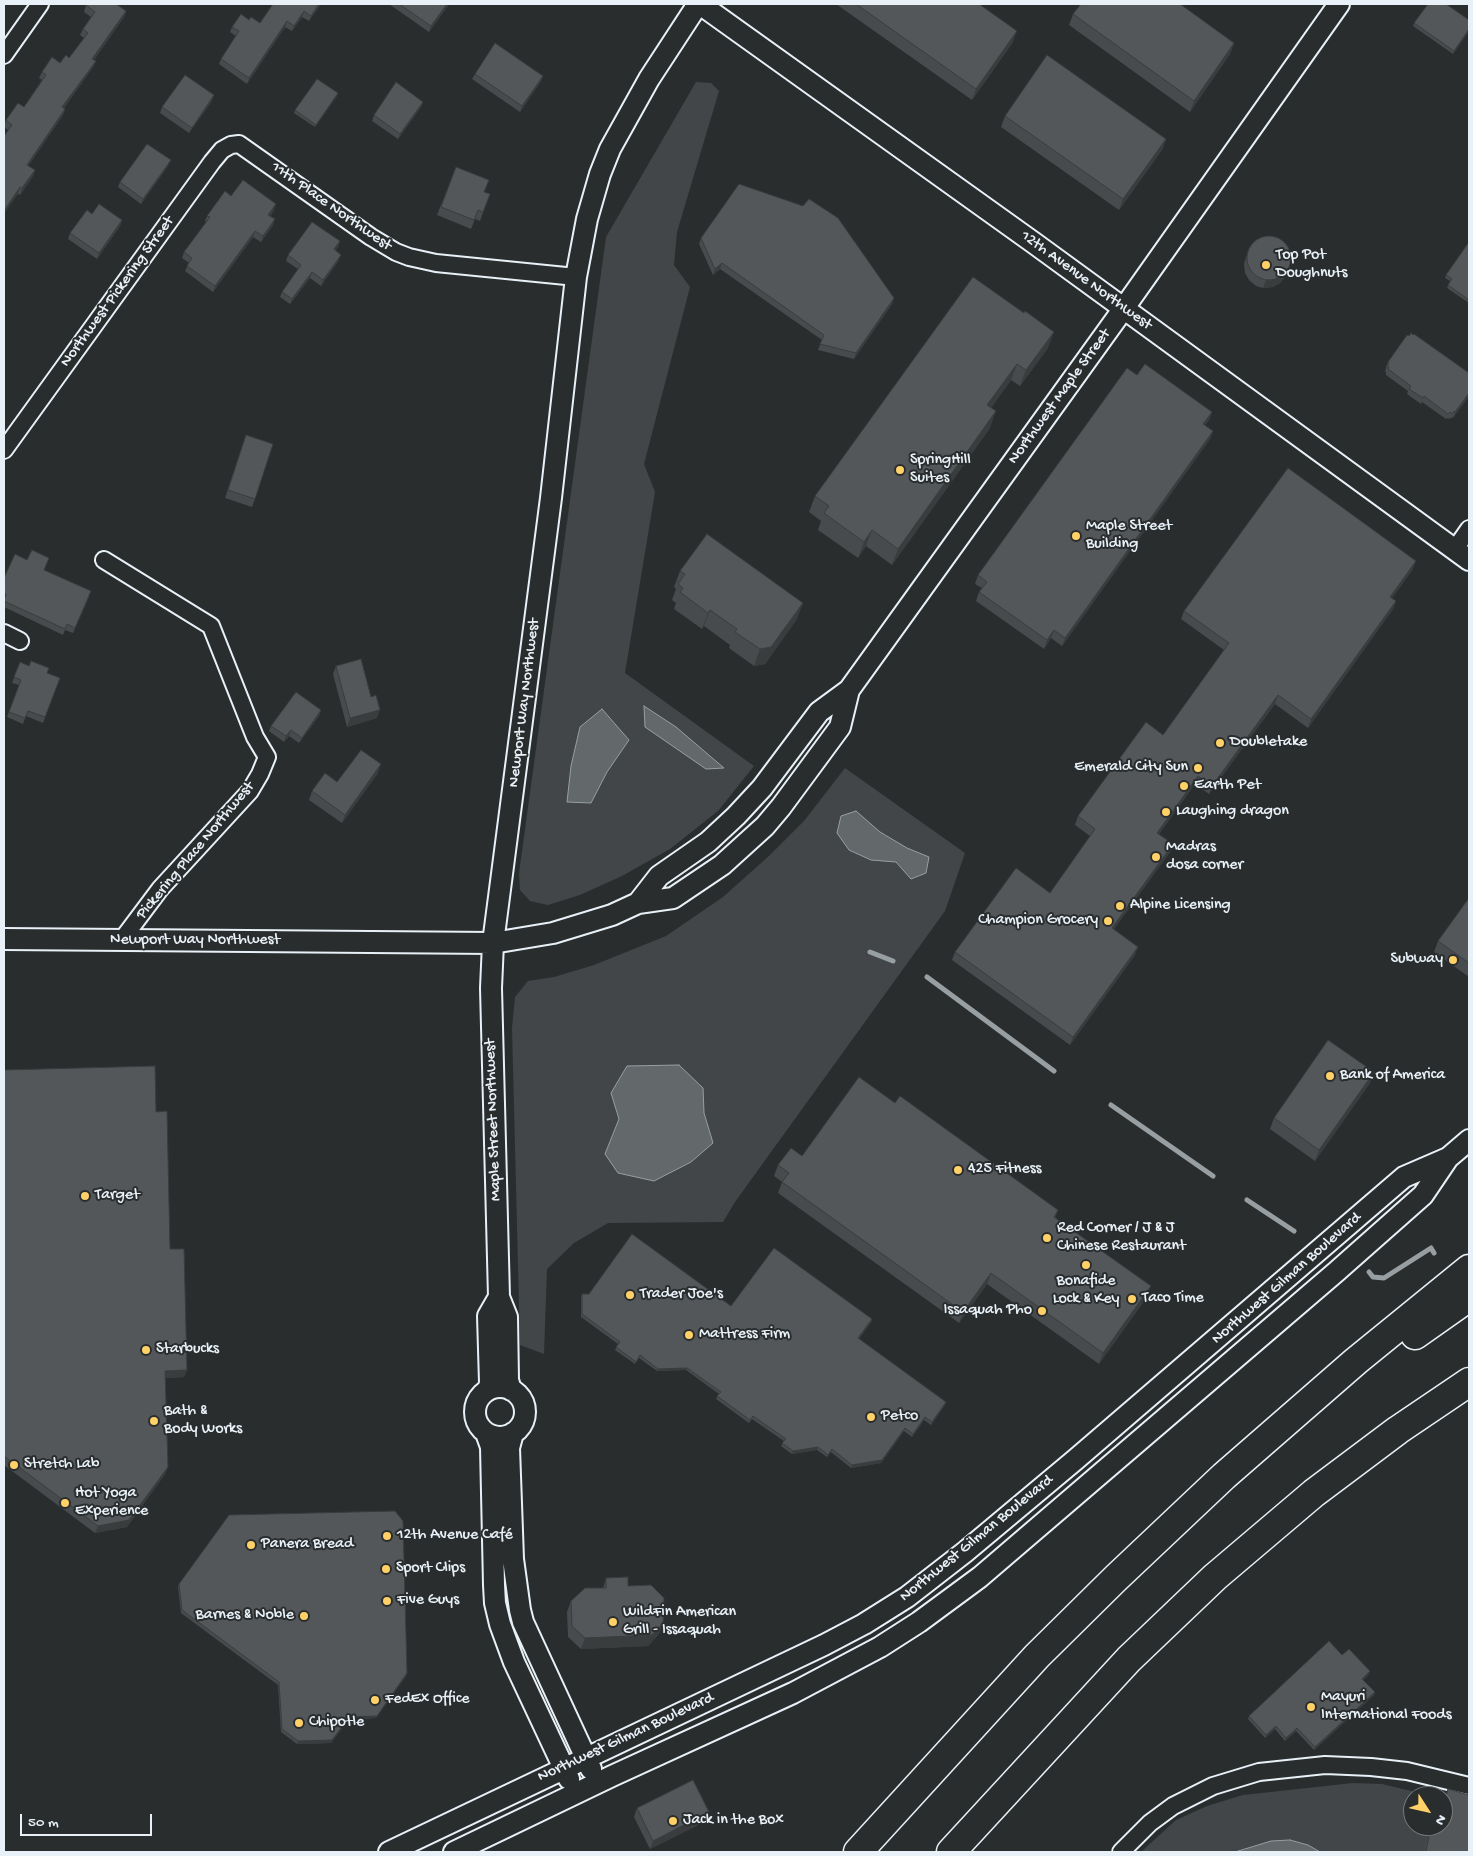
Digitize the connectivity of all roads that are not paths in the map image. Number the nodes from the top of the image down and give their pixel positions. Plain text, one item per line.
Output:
1 (40, 4) edge
2 (699, 4) edge
3 (1339, 4) edge
4 (4, 55) edge
5 (239, 144) joint
6 (576, 277) junction
7 (1124, 308) junction
8 (4, 450) edge
9 (1469, 530) edge
10 (1462, 555) edge
11 (104, 560) dead end
12 (4, 633) edge
13 (20, 641) dead end
14 (849, 690) junction
15 (638, 903) junction
16 (4, 939) edge
17 (121, 941) junction
18 (493, 943) junction
19 (1469, 1140) edge
20 (1448, 1158) junction
21 (1469, 1269) edge
22 (499, 1297) junction
23 (1469, 1297) edge
24 (1469, 1382) edge
25 (488, 1390) junction
26 (512, 1390) junction
27 (486, 1433) junction
28 (513, 1433) junction
29 (1224, 1476) junction
30 (585, 1757) junction
31 (563, 1768) junction
32 (597, 1783) junction
33 (1469, 1786) edge
34 (575, 1794) junction
35 (389, 1852) edge
36 (454, 1852) edge
37 (858, 1852) edge
38 (951, 1852) edge
39 (1121, 1852) edge

1 - 4 street
2 - 6 street, Newport Way Northwest
2 - 7 street, 12th Avenue Northwest
3 - 7 street, Northwest Maple Street
5 - 6 street, 11th Place Northwest
5 - 8 street, Northwest Pickering Street
6 - 18 street, Newport Way Northwest
7 - 10 street, 12th Avenue Northwest
7 - 14 street, Northwest Maple Street
9 - 10 street
11 - 17 street, Pickering Place Northwest
12 - 13 street
14 - 15 street, Northwest Maple Street
14 - 15 street, Northwest Maple Street
15 - 18 street, Northwest Maple Street
16 - 17 street, Newport Way Northwest
17 - 18 street, Newport Way Northwest
18 - 22 street, Maple Street Northwest
19 - 20 street, Northwest Gilman Boulevard
20 - 30 street, Northwest Gilman Boulevard
20 - 32 street, Northwest Gilman Boulevard
21 - 29 highway
22 - 25 street, Maple Street Northwest
22 - 26 street, Maple Street Northwest
23 - 29 highway
24 - 38 highway
25 - 26 street
25 - 27 street
26 - 28 street
27 - 28 street
27 - 31 street
28 - 30 street
29 - 37 highway
30 - 31 street, Northwest Gilman Boulevard
30 - 32 street
31 - 34 street
31 - 35 street, Northwest Gilman Boulevard
32 - 34 street, Northwest Gilman Boulevard
33 - 39 street
34 - 36 street, Northwest Gilman Boulevard

